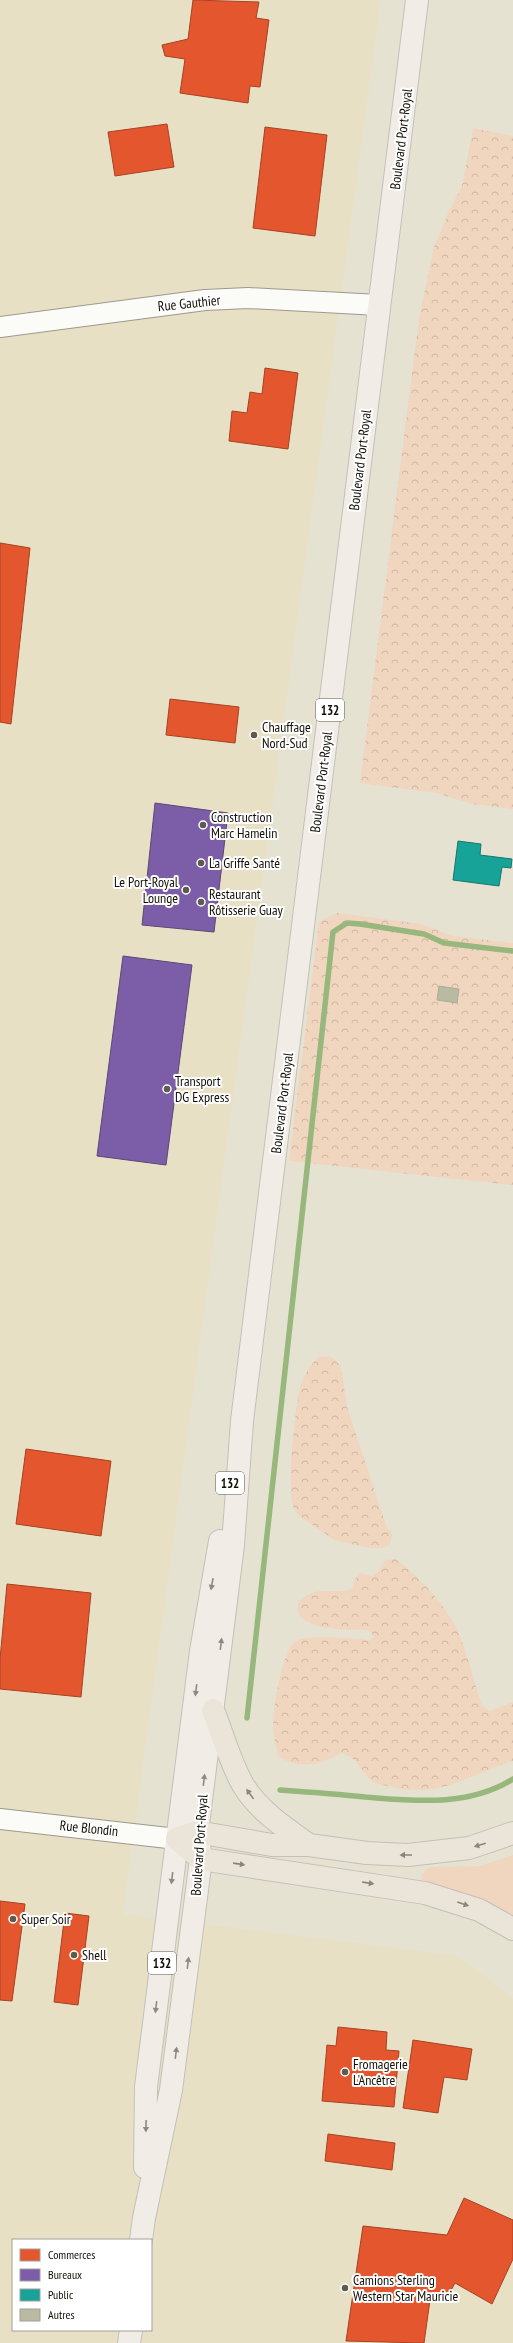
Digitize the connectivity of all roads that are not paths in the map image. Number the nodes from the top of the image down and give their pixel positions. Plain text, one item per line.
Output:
1 (417, 0) edge
2 (380, 305) junction
3 (0, 327) edge
4 (242, 1421) junction
5 (214, 1710) junction
6 (0, 1819) edge
7 (198, 1832) junction
8 (513, 1833) edge
9 (177, 1839) junction
10 (309, 1845) junction
11 (201, 1859) junction
12 (513, 1929) edge
13 (144, 2218) junction
14 (141, 2239) edge
15 (131, 2331) edge
16 (129, 2343) edge

1 - 2 main road, Boulevard Port-Royal / 132
2 - 3 street, Rue Gauthier
2 - 4 main road, Boulevard Port-Royal / 132
5 -> 4 main road, Boulevard Port-Royal / 132
4 -> 9 main road, Boulevard Port-Royal / 132
7 -> 5 main road, Boulevard Port-Royal / 132
10 -> 5 highway
6 - 9 street, Rue Blondin
7 - 9 highway
7 - 10 highway
7 - 11 main road, Boulevard Port-Royal / 132
8 -> 10 highway
9 - 11 highway
9 -> 13 main road, Boulevard Port-Royal / 132
11 -> 12 highway
13 -> 11 main road, Boulevard Port-Royal / 132
13 - 14 main road, Boulevard Port-Royal / 132
15 - 16 main road

